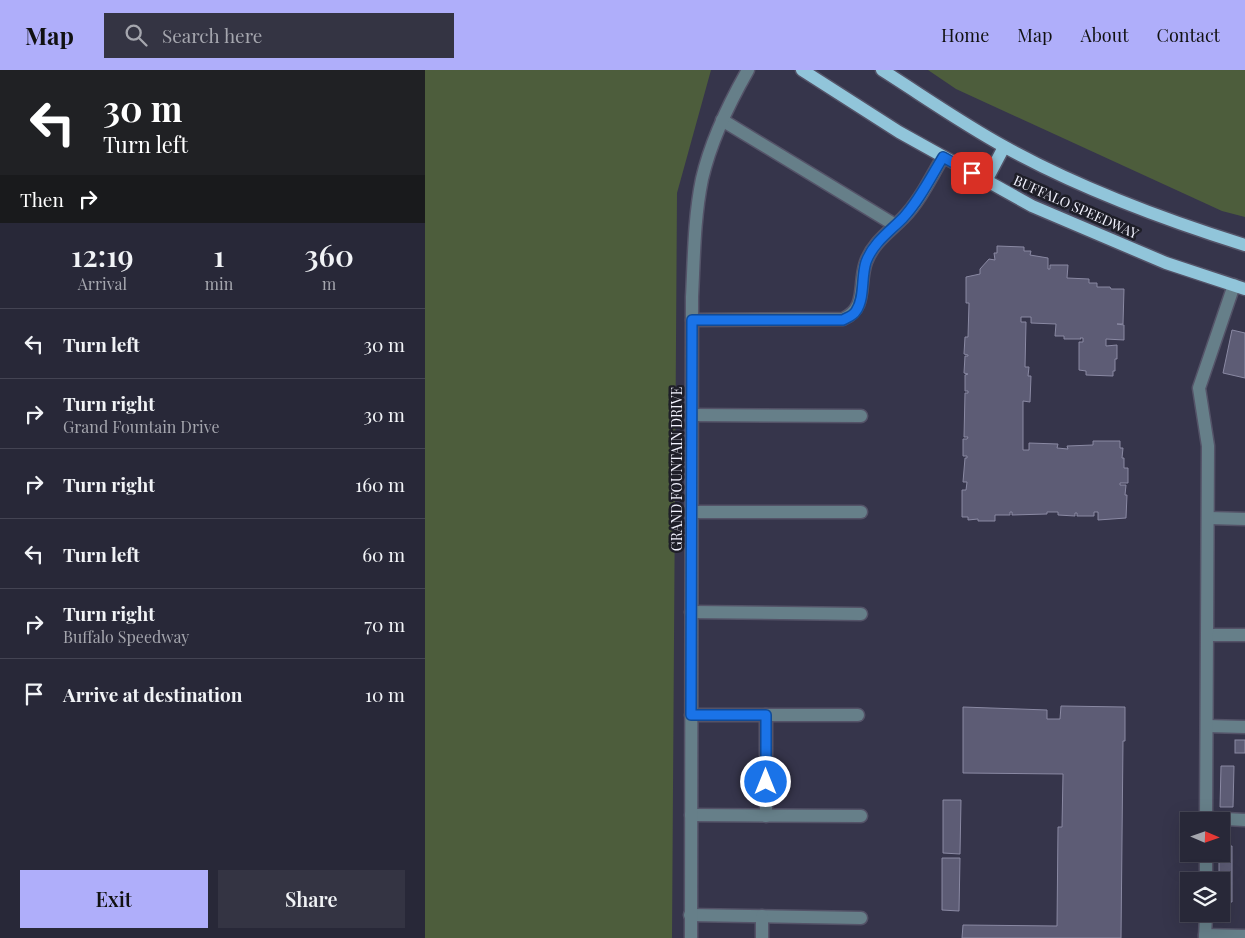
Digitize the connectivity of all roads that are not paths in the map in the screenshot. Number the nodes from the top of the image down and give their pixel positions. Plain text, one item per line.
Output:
1 (748, 70) edge
2 (802, 70) edge
3 (882, 70) edge
4 (722, 120) junction
5 (1004, 147) junction
6 (943, 157) junction
7 (986, 181) junction
8 (895, 225) junction
9 (1245, 245) edge
10 (1239, 287) edge
11 (692, 320) junction
12 (693, 415) junction
13 (861, 416) dead end
14 (692, 512) junction
15 (861, 512) dead end
16 (1209, 518) junction
17 (1245, 518) edge
18 (691, 612) junction
19 (861, 614) dead end
20 (1208, 635) junction
21 (1245, 635) edge
22 (691, 715) junction
23 (766, 715) junction
24 (858, 715) dead end
25 (1207, 726) junction
26 (1245, 727) edge
27 (1206, 812) edge
28 (691, 815) junction
29 (766, 816) junction
30 (861, 816) dead end
31 (1230, 820) edge
32 (1245, 820) edge
33 (691, 915) junction
34 (762, 916) junction
35 (861, 918) dead end
36 (1206, 922) edge
37 (1205, 936) edge
38 (1245, 936) edge
39 (691, 938) edge
40 (762, 938) edge

1 - 4 street, GRAND FOUNTAIN DRIVE
2 - 6 main road, BUFFALO SPEEDWAY
3 - 5 main road, BUFFALO SPEEDWAY
4 - 8 street
4 - 11 street, GRAND FOUNTAIN DRIVE
5 - 7 main road
5 - 9 main road, BUFFALO SPEEDWAY
6 - 7 main road, BUFFALO SPEEDWAY
6 - 8 street
7 - 10 main road, BUFFALO SPEEDWAY
8 - 11 street
10 - 16 street
11 - 12 street, GRAND FOUNTAIN DRIVE
12 - 13 street
12 - 14 street, GRAND FOUNTAIN DRIVE
14 - 15 street
14 - 18 street, GRAND FOUNTAIN DRIVE
16 - 17 street
16 - 20 street
18 - 19 street
18 - 22 street, GRAND FOUNTAIN DRIVE
20 - 21 street
20 - 25 street
22 - 23 street
22 - 28 street, GRAND FOUNTAIN DRIVE
23 - 24 street
23 - 29 street
25 - 26 street
25 - 27 street
28 - 29 street
28 - 33 street, GRAND FOUNTAIN DRIVE
29 - 30 street
31 - 32 street
33 - 34 street
33 - 39 street, GRAND FOUNTAIN DRIVE
34 - 35 street
34 - 40 street
36 - 37 street
37 - 38 street

